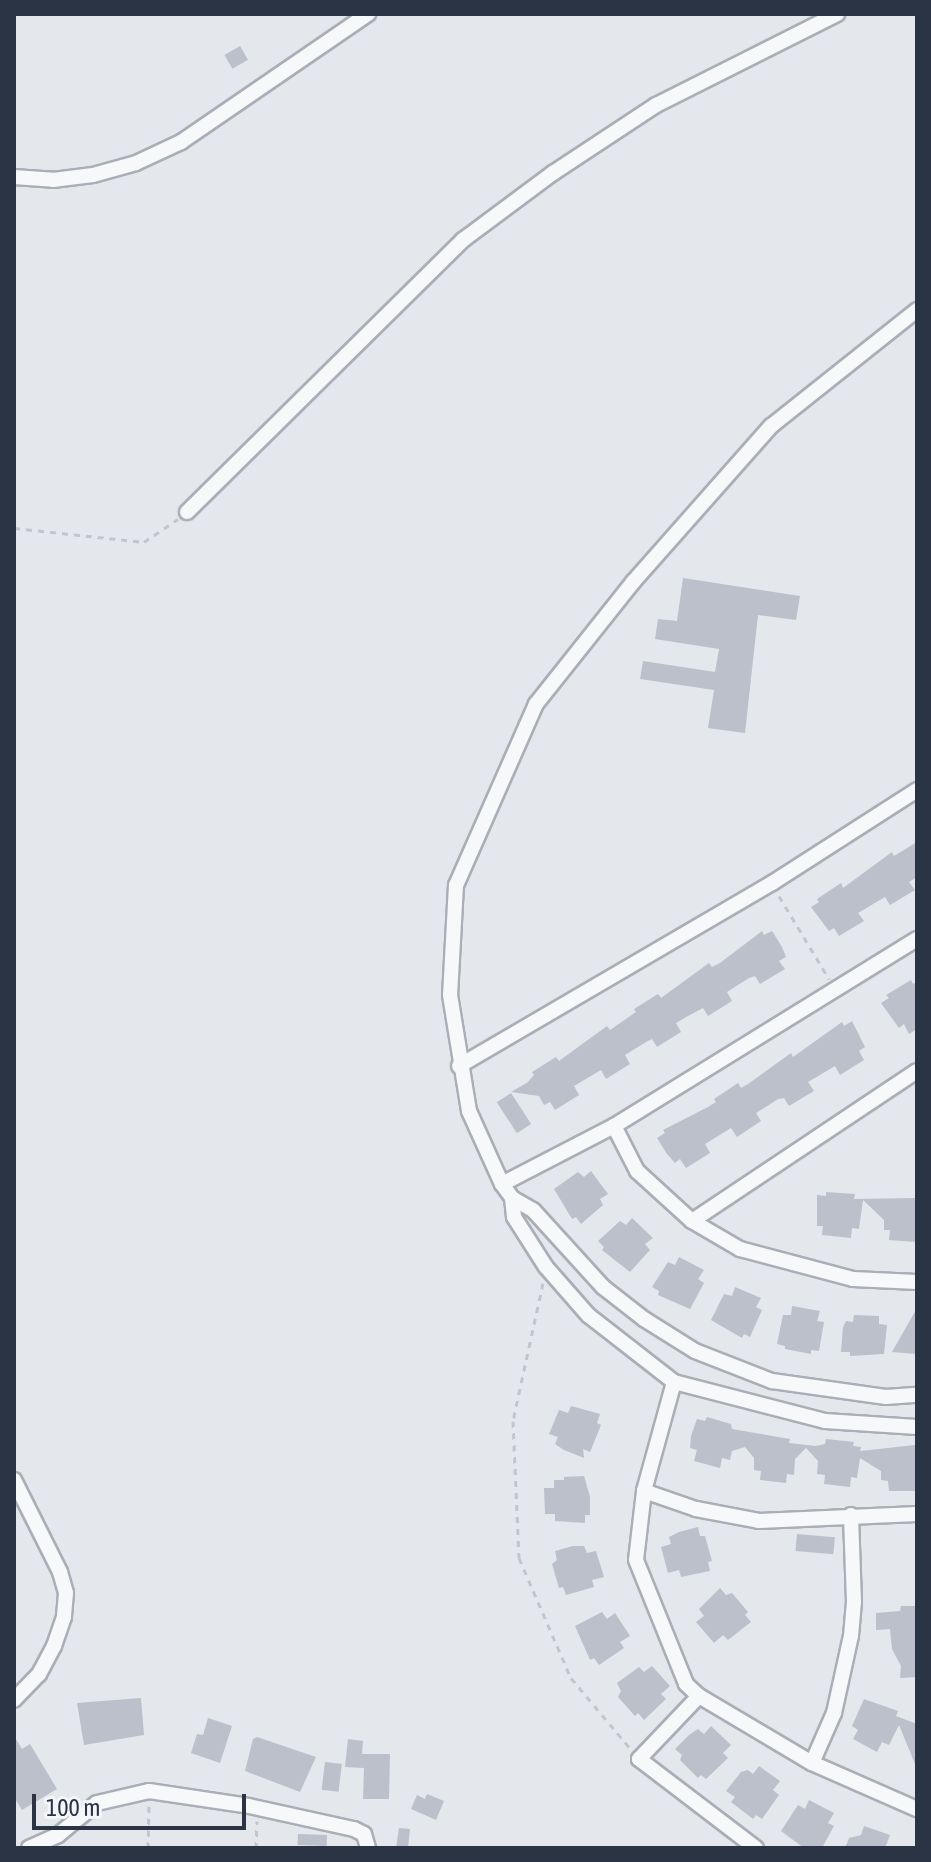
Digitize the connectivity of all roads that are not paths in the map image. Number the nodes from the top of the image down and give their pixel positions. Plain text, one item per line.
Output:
1 (368, 14) edge
2 (837, 14) edge
3 (14, 177) edge
4 (917, 310) edge
5 (187, 512) road end
6 (917, 790) edge
7 (917, 939) edge
8 (459, 1066) junction
9 (917, 1071) edge
10 (614, 1126) junction
11 (502, 1184) junction
12 (512, 1198) junction
13 (692, 1221) junction
14 (917, 1282) edge
15 (674, 1382) junction
16 (863, 1393) junction
17 (917, 1395) edge
18 (858, 1423) junction
19 (917, 1427) edge
20 (14, 1480) edge
21 (644, 1491) junction
22 (917, 1514) edge
23 (851, 1515) junction
24 (699, 1696) junction
25 (14, 1700) edge
26 (812, 1763) junction
27 (917, 1809) edge
28 (29, 1848) edge
29 (368, 1848) edge
30 (756, 1848) edge

1 - 3 street
2 - 5 street
4 - 8 street
6 - 8 street
7 - 10 street
8 - 11 street
9 - 13 street
10 - 11 street
10 - 13 street
11 - 12 street
12 - 15 street
12 - 16 street
13 - 14 street
15 - 18 street
15 - 21 street
16 - 17 street
16 - 18 street
18 - 19 street
20 - 25 street
21 - 23 street
21 - 24 street
22 - 23 street
23 - 26 street
24 - 26 street
24 - 30 street
26 - 27 street
28 - 29 street

